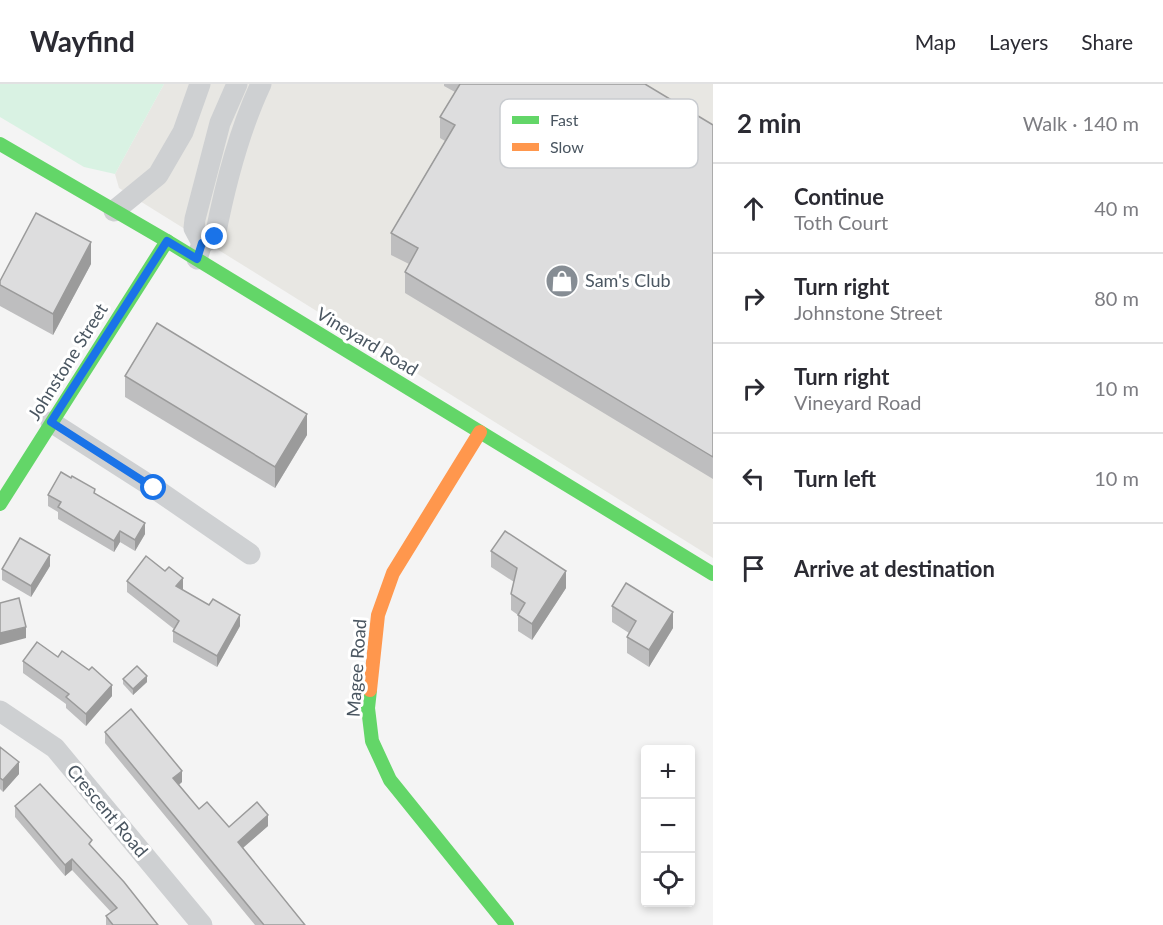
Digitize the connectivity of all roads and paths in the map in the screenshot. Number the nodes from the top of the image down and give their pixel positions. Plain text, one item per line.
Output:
1 (200, 84) edge
2 (237, 84) edge
3 (261, 84) edge
4 (0, 144) edge
5 (114, 211) junction
6 (167, 241) junction
7 (199, 251) junction
8 (51, 422) junction
9 (480, 432) junction
10 (0, 504) edge
11 (249, 554) dead end
12 (713, 574) edge
13 (0, 711) edge
14 (202, 925) edge
15 (507, 925) edge

1 - 5 street
2 - 7 street
3 - 7 street
4 - 5 street, Vineyard Road
5 - 6 street, Vineyard Road
6 - 7 street, Vineyard Road
6 - 8 street, Johnstone Street
7 - 9 street, Vineyard Road
8 - 10 street, Johnstone Street
8 - 11 street
9 - 12 street, Vineyard Road
9 - 15 street, Magee Road
13 - 14 street, Crescent Road

